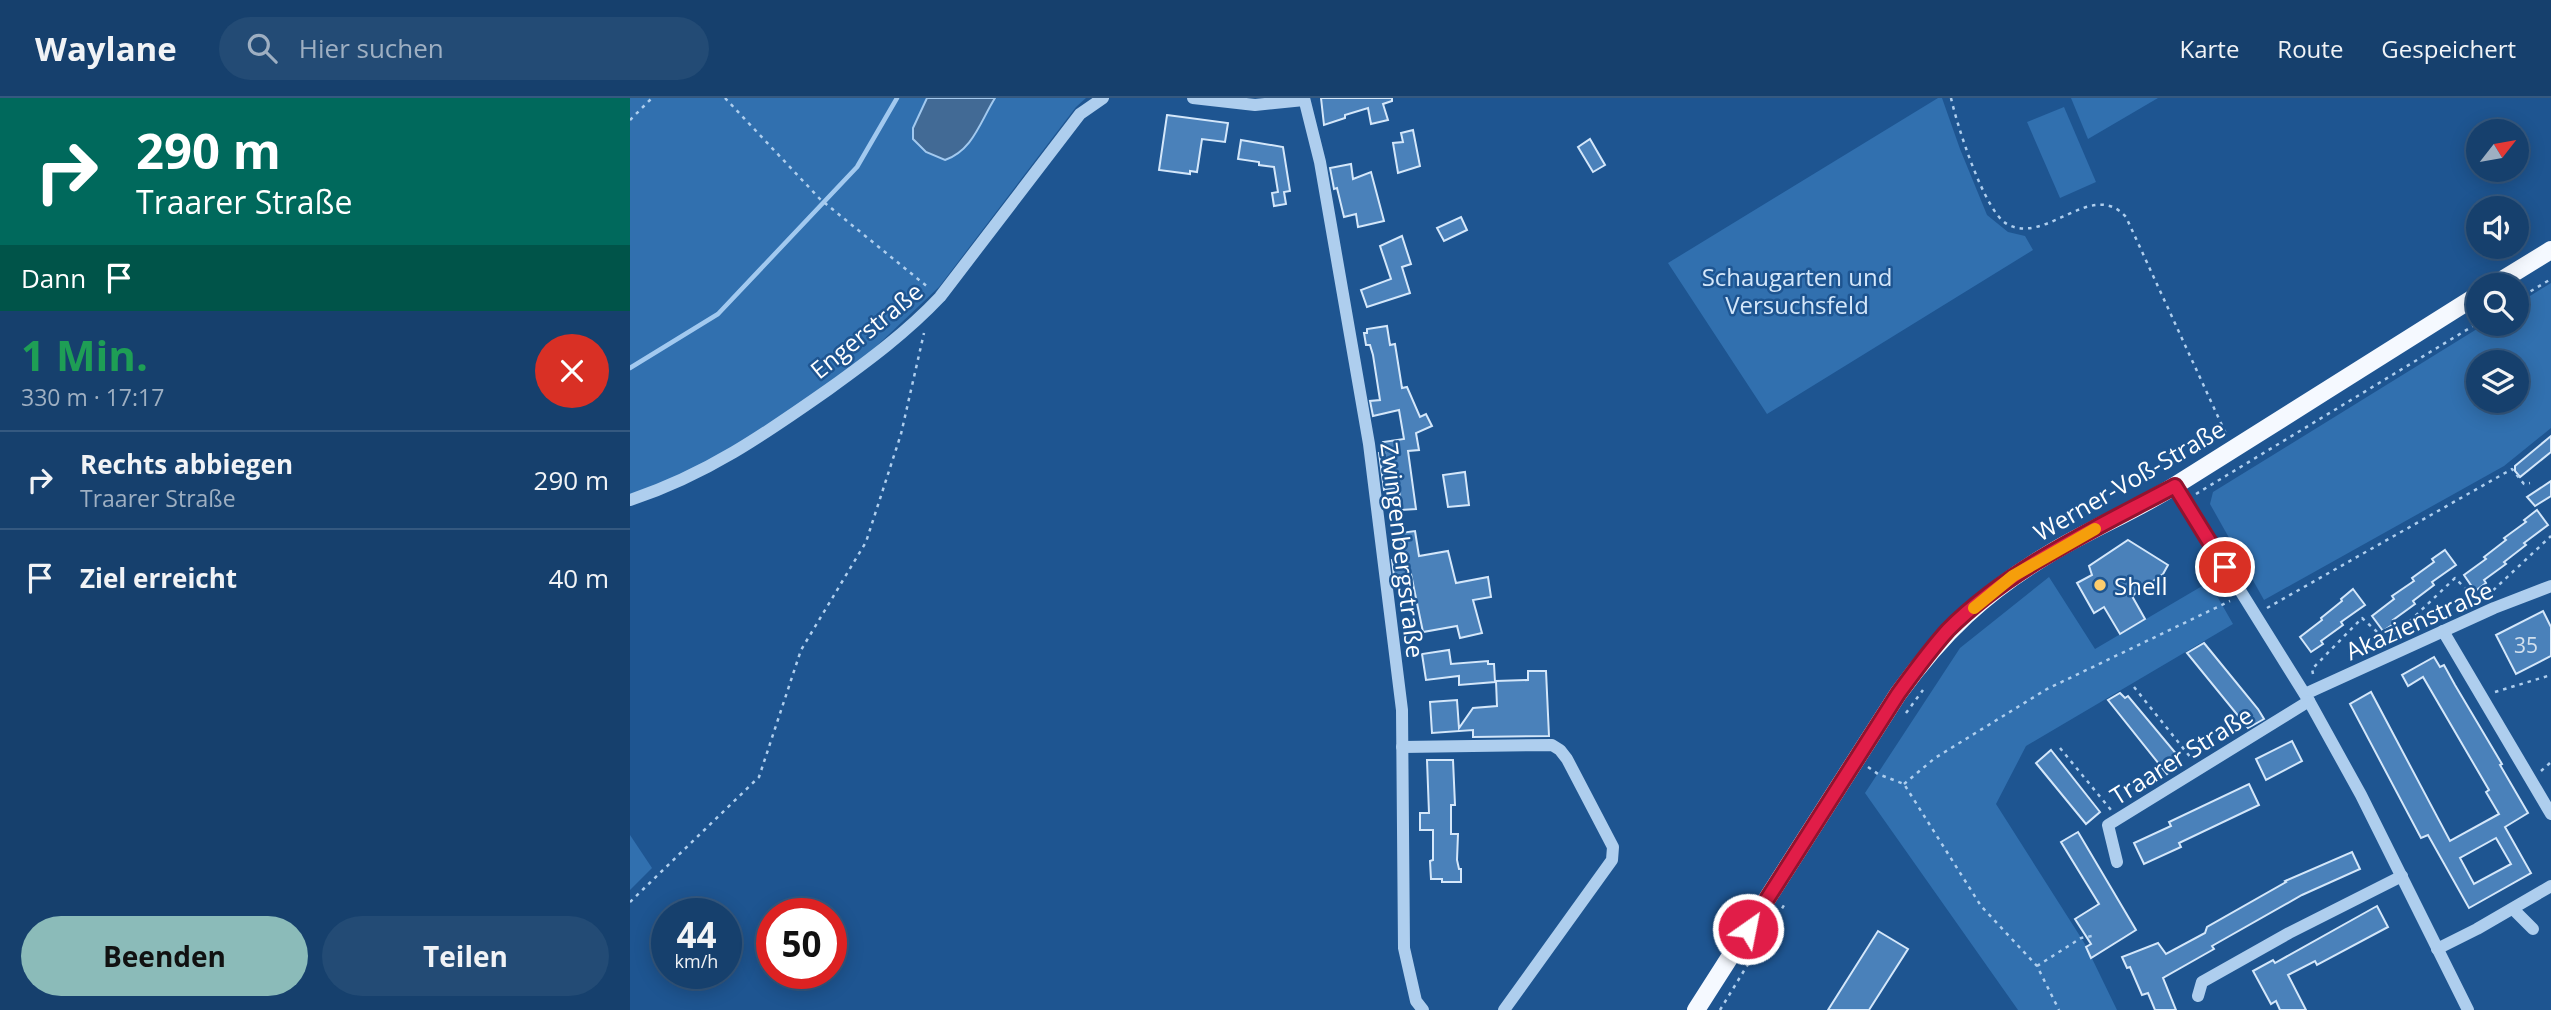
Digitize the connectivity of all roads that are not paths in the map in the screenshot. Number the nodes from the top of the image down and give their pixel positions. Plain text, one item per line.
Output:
1 (1103, 98) edge
2 (1193, 98) edge
3 (1304, 99) edge
4 (2551, 250) edge
5 (2514, 273) edge
6 (2466, 303) edge
7 (2180, 493) junction
8 (630, 500) edge
9 (2551, 586) edge
10 (2443, 631) junction
11 (2307, 697) junction
12 (1402, 747) junction
13 (2551, 814) edge
14 (2117, 862) dead end
15 (2402, 876) junction
16 (2551, 886) edge
17 (2513, 909) junction
18 (2533, 929) dead end
19 (2437, 948) junction
20 (2199, 996) dead end
21 (1423, 1010) edge
22 (1504, 1010) edge
23 (1696, 1010) edge
24 (2468, 1010) edge

1 - 8 street, Engerstraße
2 - 3 street
3 - 12 street, Zwingenbergstraße
4 - 5 main road
6 - 7 main road, Werner-Voß-Straße
7 - 11 street
7 - 23 main road, Werner-Voß-Straße
9 - 10 street, Akazienstraße
10 - 11 street, Akazienstraße
10 - 13 street
11 - 14 street, Traarer Straße
11 - 15 street
12 - 21 street, Zwingenbergstraße
12 - 22 street
15 - 19 street
15 - 20 street
16 - 17 street
17 - 18 street
17 - 19 street
19 - 24 street

